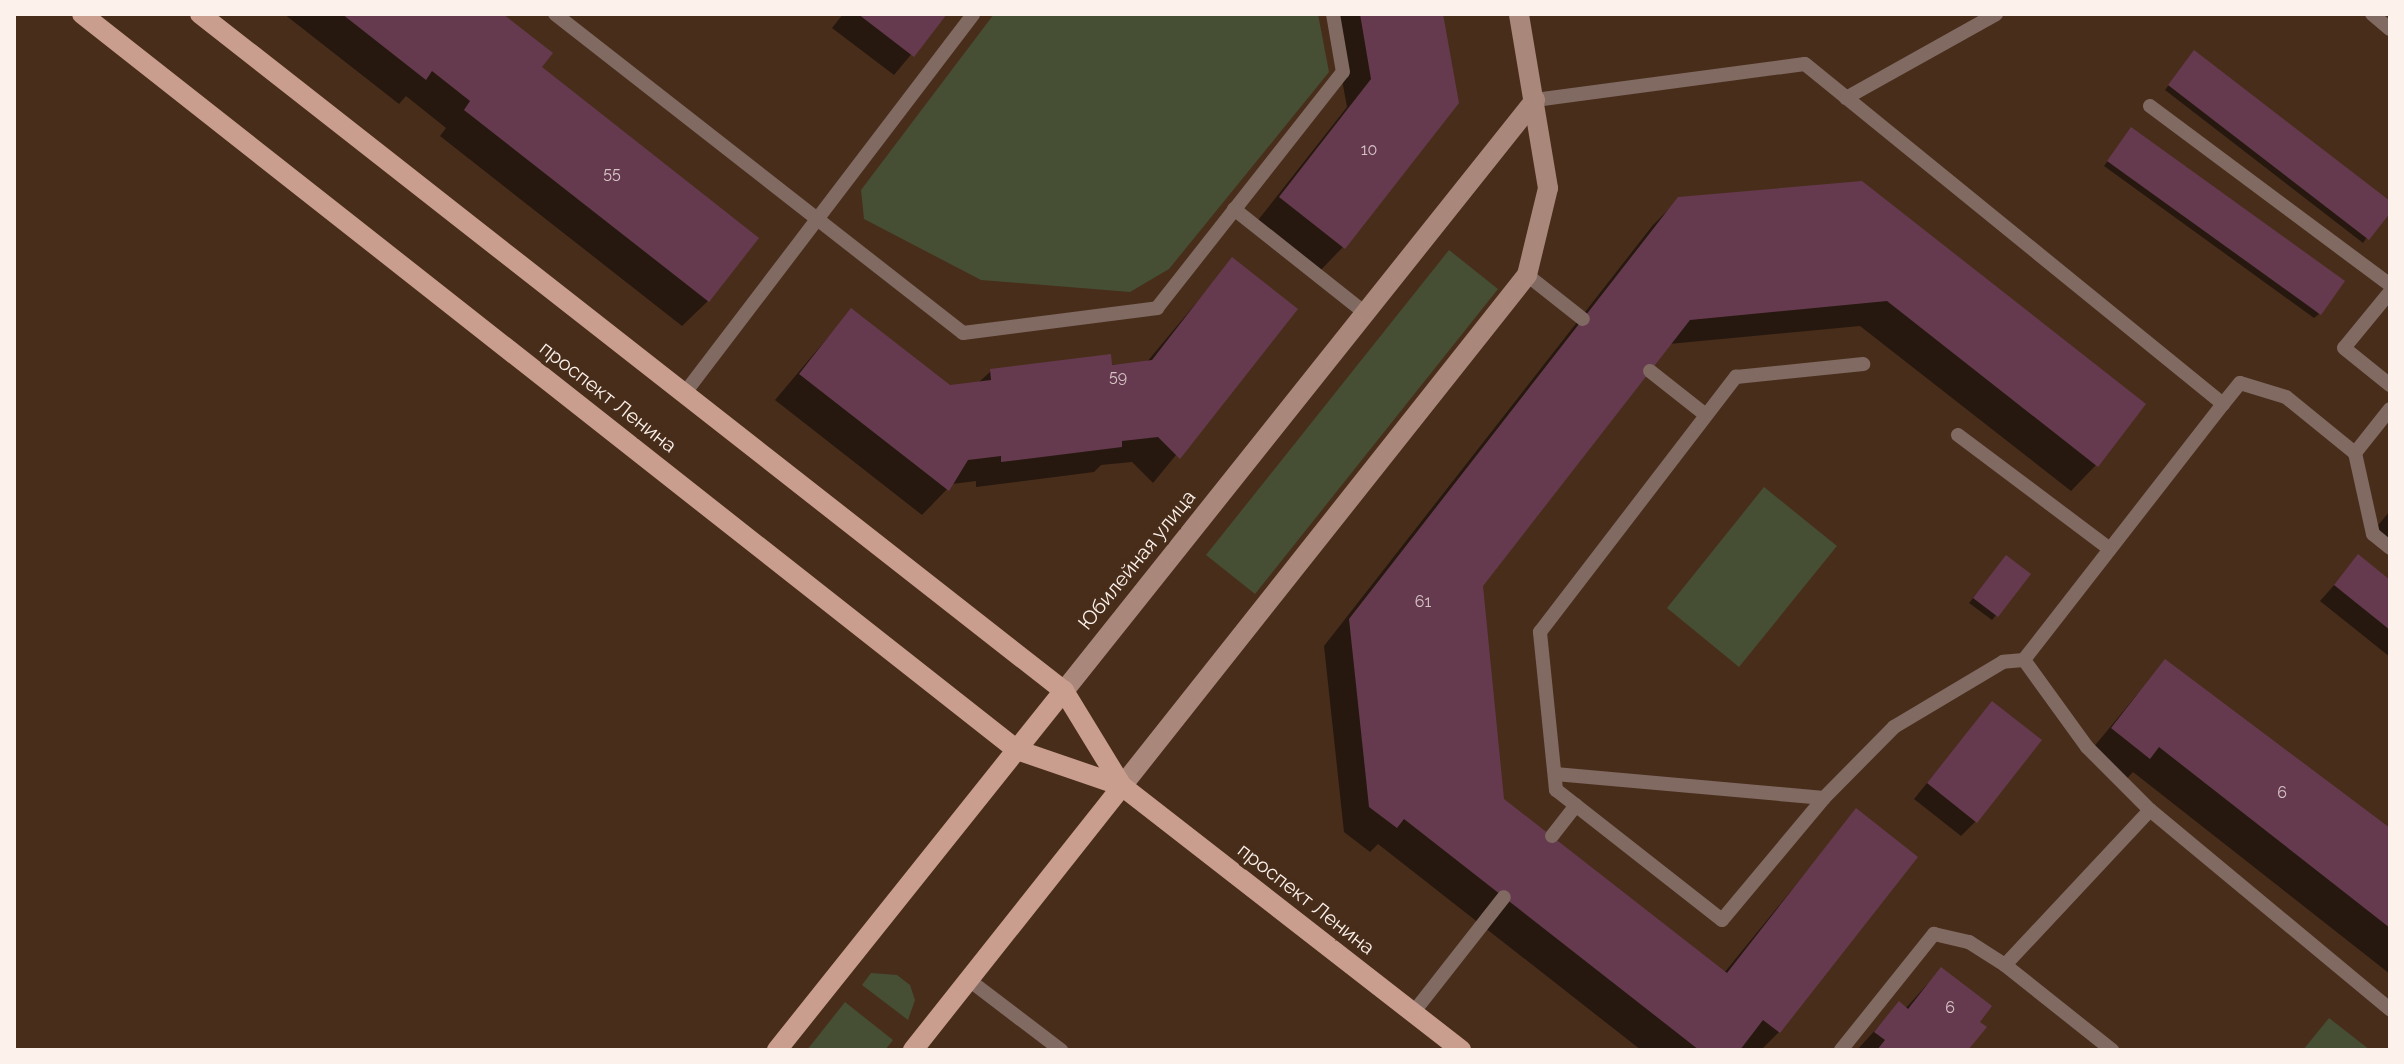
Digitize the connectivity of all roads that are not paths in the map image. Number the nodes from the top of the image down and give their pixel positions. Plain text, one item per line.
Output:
1 (82, 14) edge
2 (200, 14) edge
3 (555, 14) edge
4 (973, 14) edge
5 (1333, 14) edge
6 (1519, 14) edge
7 (1996, 14) edge
8 (2372, 14) edge
9 (2390, 29) edge
10 (1846, 98) junction
11 (1535, 100) junction
12 (2150, 106) dead end
13 (1234, 209) junction
14 (817, 220) junction
15 (1527, 275) junction
16 (2390, 285) edge
17 (2390, 292) edge
18 (1365, 313) junction
19 (1583, 319) dead end
20 (1863, 364) dead end
21 (1650, 371) dead end
22 (2390, 385) edge
23 (684, 394) junction
24 (2223, 404) junction
25 (2390, 409) edge
26 (1706, 415) junction
27 (1958, 435) dead end
28 (2355, 453) junction
29 (2390, 548) edge
30 (2110, 549) junction
31 (2024, 660) junction
32 (1064, 691) junction
33 (1017, 750) junction
34 (1555, 774) junction
35 (1122, 786) junction
36 (1824, 798) junction
37 (1576, 805) junction
38 (2150, 810) junction
39 (1552, 836) dead end
40 (1504, 897) dead end
41 (2005, 965) junction
42 (969, 980) junction
43 (2390, 1009) edge
44 (1413, 1013) junction
45 (777, 1050) edge
46 (913, 1050) edge
47 (1061, 1050) edge
48 (1461, 1050) edge
49 (1841, 1050) edge
50 (2112, 1050) edge

1 - 33 main road, проспект Ленина
2 - 23 main road, проспект Ленина
3 - 14 lane
4 - 14 lane
5 - 13 lane
6 - 11 street
7 - 10 lane
8 - 9 lane
10 - 11 lane
10 - 24 lane
11 - 15 street
11 - 18 street, Юбилейная улица
12 - 16 lane
13 - 14 lane
13 - 18 lane
14 - 23 lane
15 - 19 lane
15 - 35 street
17 - 22 lane
18 - 32 street, Юбилейная улица
20 - 26 lane
21 - 26 lane
23 - 32 main road, проспект Ленина
24 - 28 lane
24 - 30 lane
25 - 28 lane
26 - 34 lane
27 - 30 lane
28 - 29 lane
30 - 31 lane
31 - 36 lane
31 - 38 lane
32 - 33 main road, Юбилейная улица
32 - 35 main road, проспект Ленина
33 - 35 main road, проспект Ленина
33 - 45 main road, Юбилейная улица
34 - 36 lane
34 - 37 lane
35 - 42 main road
35 - 44 main road, проспект Ленина
36 - 37 lane
37 - 39 lane
38 - 41 lane
38 - 43 lane
40 - 44 lane
41 - 49 lane
41 - 50 lane
42 - 46 main road
42 - 47 lane
44 - 48 main road, проспект Ленина

